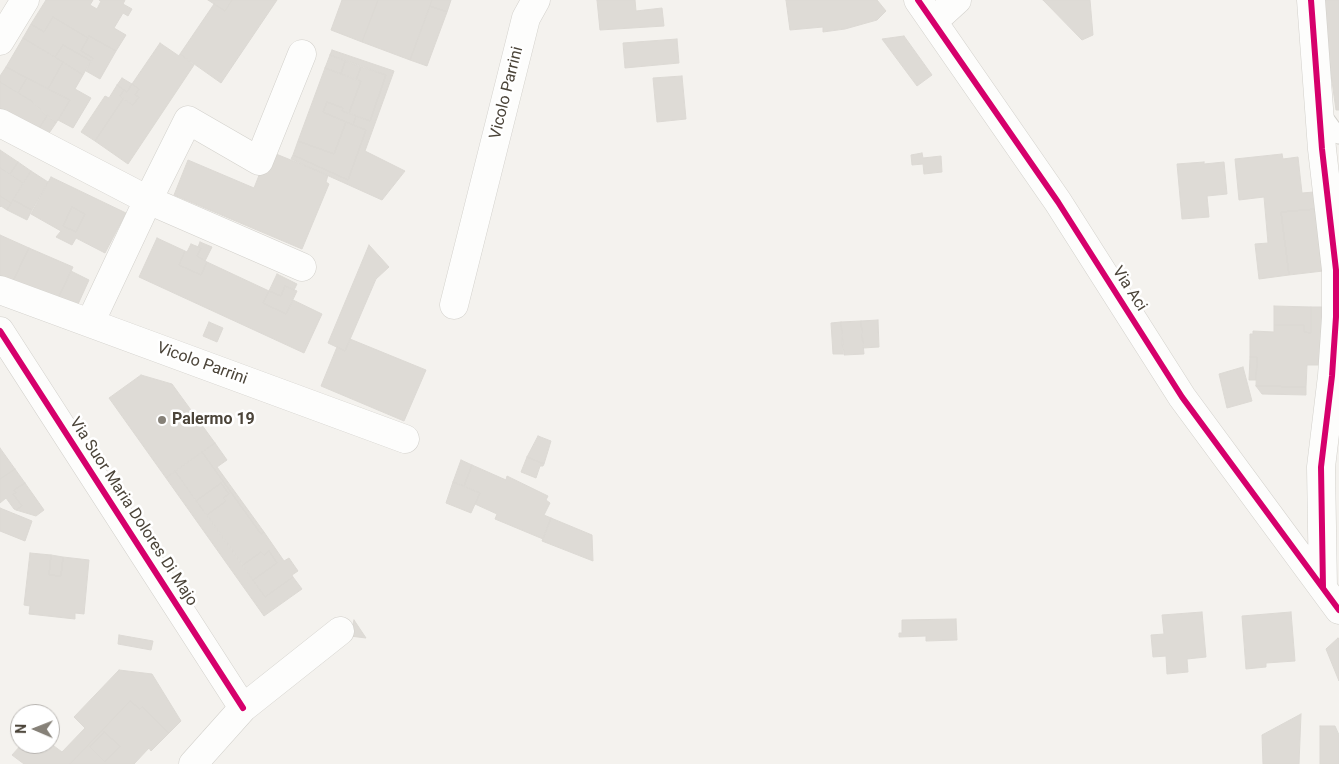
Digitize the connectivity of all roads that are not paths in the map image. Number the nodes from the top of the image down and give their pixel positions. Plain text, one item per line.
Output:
1 (25, 0) edge
2 (536, 0) edge
3 (957, 0) edge
4 (1311, 0) edge
5 (926, 10) edge
6 (0, 41) edge
7 (302, 54) dead end
8 (1320, 109) junction
9 (0, 123) edge
10 (1339, 136) edge
11 (148, 200) junction
12 (302, 267) dead end
13 (0, 290) edge
14 (454, 305) dead end
15 (90, 323) junction
16 (0, 331) edge
17 (405, 439) dead end
18 (1323, 588) junction
19 (1339, 610) edge
20 (340, 631) dead end
21 (243, 708) junction
22 (193, 764) edge

1 - 6 street
2 - 14 street, Vicolo Parrini
3 - 5 street
4 - 8 street
5 - 18 street, Via Aci
7 - 11 street
8 - 10 lane
8 - 18 street
9 - 11 street
11 - 12 street
11 - 15 street
13 - 15 street, Vicolo Parrini
15 - 17 street, Vicolo Parrini
16 - 21 street, Via Suor Maria Dolores Di Majo
18 - 19 street, Via Aci
20 - 21 street
21 - 22 street

